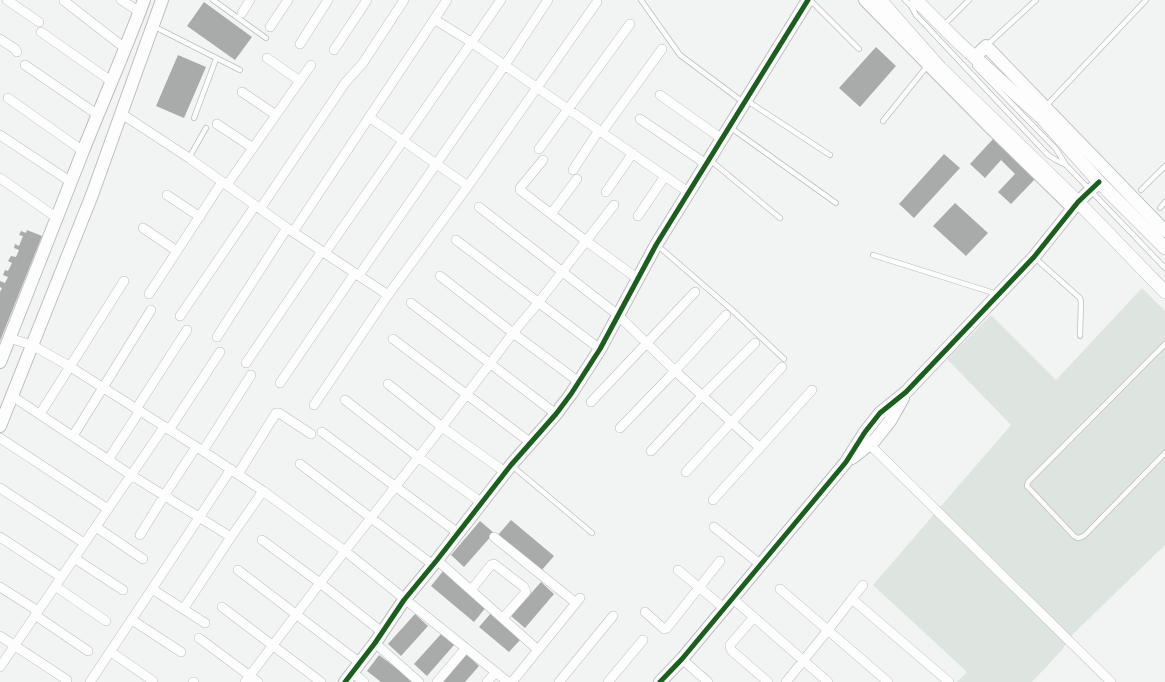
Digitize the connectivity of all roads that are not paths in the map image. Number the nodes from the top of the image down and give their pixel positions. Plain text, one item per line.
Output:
1 (7, 0) edge
2 (120, 0) edge
3 (144, 0) edge
4 (162, 0) edge
5 (212, 0) edge
6 (250, 0) edge
7 (288, 0) edge
8 (328, 0) edge
9 (367, 0) edge
10 (447, 0) edge
11 (501, 0) edge
12 (548, 0) edge
13 (641, 0) edge
14 (809, 0) edge
15 (865, 0) edge
16 (880, 0) edge
17 (905, 0) edge
18 (969, 0) edge
19 (1036, 0) edge
20 (1146, 0) edge
21 (64, 1) dead end
22 (401, 1) edge
23 (597, 2) dead end
24 (914, 3) edge
25 (140, 12) junction
26 (242, 13) dead end
27 (434, 19) junction
28 (39, 22) dead end
29 (630, 24) dead end
30 (153, 26) junction
31 (942, 26) junction
32 (270, 27) dead end
33 (41, 32) dead end
34 (266, 38) dead end
35 (0, 39) edge
36 (471, 42) junction
37 (300, 44) dead end
38 (986, 46) junction
39 (126, 49) junction
40 (662, 49) dead end
41 (860, 49) dead end
42 (334, 50) dead end
43 (17, 52) dead end
44 (970, 57) junction
45 (216, 58) junction
46 (267, 58) dead end
47 (25, 65) dead end
48 (311, 65) dead end
49 (504, 65) junction
50 (928, 65) junction
51 (240, 70) dead end
52 (111, 81) junction
53 (300, 81) junction
54 (537, 88) junction
55 (242, 92) dead end
56 (660, 95) dead end
57 (8, 98) dead end
58 (746, 101) junction
59 (569, 109) junction
60 (1042, 110) junction
61 (122, 114) junction
62 (98, 115) junction
63 (276, 115) junction
64 (369, 117) junction
65 (194, 118) dead end
66 (640, 119) dead end
67 (882, 121) dead end
68 (217, 124) dead end
69 (729, 126) junction
70 (206, 128) dead end
71 (601, 131) junction
72 (0, 136) edge
73 (722, 140) junction
74 (404, 142) junction
75 (253, 148) junction
76 (540, 149) dead end
77 (83, 151) junction
78 (633, 153) junction
79 (830, 154) dead end
80 (189, 158) junction
81 (543, 160) dead end
82 (708, 162) junction
83 (436, 164) junction
84 (1066, 165) junction
85 (1165, 166) edge
86 (573, 170) dead end
87 (665, 176) junction
88 (0, 178) edge
89 (578, 179) dead end
90 (71, 182) junction
91 (224, 184) junction
92 (468, 186) junction
93 (1094, 186) junction
94 (1141, 190) dead end
95 (606, 192) dead end
96 (688, 192) junction
97 (167, 195) dead end
98 (1165, 202) edge
99 (836, 204) dead end
100 (614, 205) dead end
101 (1075, 205) junction
102 (258, 207) junction
103 (479, 207) dead end
104 (1160, 208) dead end
105 (551, 214) junction
106 (638, 216) dead end
107 (200, 217) junction
108 (57, 218) junction
109 (780, 218) dead end
110 (143, 228) dead end
111 (290, 230) junction
112 (1165, 231) edge
113 (456, 240) dead end
114 (586, 241) junction
115 (656, 244) junction
116 (1165, 248) edge
117 (177, 251) junction
118 (324, 252) junction
119 (873, 255) dead end
120 (1034, 257) junction
121 (1165, 268) edge
122 (562, 272) junction
123 (357, 274) junction
124 (440, 276) dead end
125 (638, 279) junction
126 (124, 281) dead end
127 (695, 292) dead end
128 (1165, 292) edge
129 (149, 294) dead end
130 (998, 294) junction
131 (388, 295) junction
132 (538, 302) junction
133 (411, 303) dead end
134 (151, 310) dead end
135 (618, 315) junction
136 (726, 315) dead end
137 (180, 316) dead end
138 (187, 330) dead end
139 (513, 333) junction
140 (1080, 336) dead end
141 (217, 337) dead end
142 (9, 338) junction
143 (393, 339) dead end
144 (755, 343) dead end
145 (647, 344) junction
146 (1165, 344) edge
147 (32, 345) junction
148 (600, 349) junction
149 (220, 352) dead end
150 (0, 362) edge
151 (246, 362) dead end
152 (783, 363) joint
153 (490, 364) junction
154 (69, 366) junction
155 (675, 371) junction
156 (251, 375) dead end
157 (579, 382) junction
158 (280, 383) dead end
159 (388, 384) dead end
160 (103, 389) junction
161 (812, 390) dead end
162 (906, 392) junction
163 (467, 394) junction
164 (12, 396) junction
165 (702, 396) junction
166 (345, 400) dead end
167 (591, 402) dead end
168 (314, 405) dead end
169 (138, 410) junction
170 (40, 414) junction
171 (556, 414) junction
172 (731, 423) junction
173 (0, 426) edge
174 (442, 427) junction
175 (620, 428) dead end
176 (166, 429) junction
177 (322, 432) dead end
178 (311, 434) dead end
179 (73, 436) junction
180 (0, 438) edge
181 (531, 443) junction
182 (870, 445) junction
183 (760, 448) junction
184 (199, 449) junction
185 (651, 451) dead end
186 (1165, 453) edge
187 (418, 457) junction
188 (108, 460) junction
189 (846, 462) junction
190 (300, 464) dead end
191 (508, 469) junction
192 (234, 471) junction
193 (686, 472) dead end
194 (131, 475) junction
195 (395, 487) junction
196 (0, 488) edge
197 (263, 491) junction
198 (164, 496) junction
199 (713, 500) dead end
200 (482, 503) junction
201 (108, 509) junction
202 (199, 517) junction
203 (371, 518) junction
204 (96, 527) junction
205 (714, 527) dead end
206 (458, 533) junction
207 (592, 533) dead end
208 (140, 535) dead end
209 (231, 537) junction
210 (494, 537) dead end
211 (0, 538) edge
212 (262, 540) dead end
213 (84, 543) junction
214 (345, 551) junction
215 (74, 558) junction
216 (143, 559) dead end
217 (720, 560) dead end
218 (435, 562) junction
219 (761, 565) junction
220 (238, 570) dead end
221 (678, 570) dead end
222 (61, 577) junction
223 (320, 583) junction
224 (863, 585) dead end
225 (55, 586) junction
226 (0, 587) edge
227 (700, 588) junction
228 (152, 589) junction
229 (780, 589) dead end
230 (123, 590) dead end
231 (471, 590) junction
232 (733, 599) junction
233 (852, 599) junction
234 (404, 600) junction
235 (222, 607) dead end
236 (184, 608) junction
237 (724, 608) junction
238 (645, 612) dead end
239 (36, 613) junction
240 (296, 614) junction
241 (614, 616) dead end
242 (754, 617) junction
243 (503, 618) junction
244 (132, 620) junction
245 (106, 621) dead end
246 (205, 623) dead end
247 (828, 630) junction
248 (382, 632) junction
249 (0, 636) edge
250 (199, 638) dead end
251 (643, 640) dead end
252 (375, 643) junction
253 (15, 645) junction
254 (273, 646) junction
255 (466, 648) junction
256 (538, 650) junction
257 (88, 651) dead end
258 (111, 652) junction
259 (181, 652) dead end
260 (682, 659) junction
261 (804, 661) junction
262 (360, 663) junction
263 (0, 667) edge
264 (496, 672) junction
265 (349, 677) edge
266 (247, 679) edge
267 (67, 680) dead end
268 (153, 681) dead end
269 (90, 682) edge
270 (258, 682) edge
271 (321, 682) edge
272 (364, 682) edge
273 (419, 682) edge
274 (437, 682) edge
275 (487, 682) edge
276 (508, 682) edge
277 (512, 682) edge
278 (559, 682) edge
279 (608, 682) edge
280 (660, 682) edge
281 (708, 682) edge
282 (768, 682) edge
283 (786, 682) edge
284 (828, 682) edge
285 (888, 682) edge
286 (950, 682) edge
287 (1111, 682) edge

1 - 28 street
2 - 25 street
3 - 25 street
4 - 30 street
5 - 34 lane
6 - 26 street
7 - 32 street
8 - 37 street
9 - 42 street
10 - 27 street
11 - 36 street
12 - 49 street
13 - 58 lane
14 - 41 lane
14 - 58 street
15 - 50 street
16 - 101 main road
17 - 24 lane
18 - 31 lane
19 - 38 lane
20 - 60 lane
21 - 39 street
22 - 102 street
23 - 54 street
24 - 31 main road
24 - 44 lane
24 - 84 lane
25 - 39 street
27 - 36 street
27 - 64 street
29 - 59 street
30 - 45 lane
30 - 61 street
31 - 44 main road
33 - 52 street
35 - 43 street
36 - 49 street
36 - 74 street
38 - 44 street
38 - 60 street
39 - 52 street
40 - 71 street
44 - 60 main road
44 - 84 lane
45 - 51 lane
45 - 65 lane
46 - 53 street
47 - 62 street
48 - 53 street
49 - 54 street
49 - 83 street
50 - 67 lane
50 - 101 street
52 - 62 street
53 - 63 street
54 - 59 street
54 - 92 street
55 - 63 street
56 - 73 street
57 - 77 street
58 - 69 street
58 - 79 lane
59 - 71 street
59 - 76 street
60 - 93 main road
60 - 112 street
61 - 80 street
61 - 147 street
62 - 77 street
63 - 75 street
64 - 74 street
64 - 111 street
66 - 82 street
68 - 75 street
69 - 73 street
69 - 99 lane
70 - 80 lane
71 - 78 street
71 - 86 street
72 - 90 street
73 - 82 street
74 - 83 street
74 - 118 street
75 - 91 street
77 - 90 street
78 - 87 street
78 - 95 street
80 - 91 street
81 - 105 street
82 - 96 street
82 - 109 lane
83 - 92 street
83 - 123 street
84 - 93 lane
85 - 94 lane
87 - 96 street
87 - 106 street
88 - 108 street
89 - 105 street
90 - 108 street
91 - 102 street
91 - 107 street
92 - 131 street
93 - 101 street
93 - 116 main road
93 - 121 lane
96 - 115 street
97 - 107 street
98 - 104 lane
100 - 114 street
101 - 120 street
101 - 128 main road
102 - 111 street
102 - 137 street
103 - 122 street
105 - 114 street
107 - 117 street
108 - 142 street
110 - 117 street
111 - 118 street
111 - 141 street
113 - 132 street
114 - 122 street
114 - 125 street
115 - 125 street
115 - 152 lane
117 - 129 street
118 - 123 street
118 - 151 street
119 - 130 lane
120 - 130 street
120 - 140 lane
122 - 132 street
122 - 135 street
123 - 131 street
123 - 158 street
124 - 139 street
125 - 135 street
126 - 154 street
127 - 145 street
130 - 162 street
131 - 168 street
132 - 139 street
132 - 148 street
133 - 153 street
134 - 160 street
135 - 145 street
135 - 148 street
136 - 155 street
138 - 169 street
139 - 153 street
139 - 157 street
142 - 147 street
142 - 150 street
143 - 163 street
144 - 165 street
145 - 155 street
145 - 167 street
146 - 186 lane
147 - 154 street
147 - 164 street
148 - 157 street
149 - 176 street
152 - 172 street
153 - 163 street
153 - 171 street
154 - 160 street
154 - 170 street
155 - 165 street
155 - 175 street
156 - 184 street
157 - 171 street
159 - 174 street
160 - 169 street
160 - 179 street
161 - 183 street
162 - 182 street
162 - 189 street
163 - 174 street
163 - 181 street
164 - 170 street
164 - 173 street
165 - 172 street
165 - 185 street
166 - 187 street
169 - 176 street
169 - 188 street
170 - 179 street
171 - 181 street
172 - 183 street
172 - 193 street
174 - 187 street
174 - 191 street
176 - 184 street
176 - 194 street
177 - 195 street
178 - 192 street
179 - 188 street
180 - 201 street
181 - 191 street
182 - 189 street
182 - 287 street
183 - 199 street
184 - 192 street
184 - 198 street
187 - 195 street
187 - 200 street
188 - 194 street
189 - 219 street
190 - 203 street
191 - 200 street
191 - 207 lane
192 - 197 street
192 - 202 street
194 - 198 street
194 - 201 street
195 - 203 street
195 - 206 street
196 - 213 street
197 - 209 street
197 - 214 street
198 - 202 street
198 - 208 street
200 - 206 street
201 - 204 street
202 - 209 street
202 - 228 street
203 - 214 street
203 - 218 street
204 - 213 street
204 - 216 street
205 - 219 street
206 - 218 street
209 - 236 street
210 - 256 street
211 - 222 street
212 - 223 street
213 - 215 street
214 - 223 street
214 - 234 street
215 - 222 street
215 - 230 street
217 - 227 street
218 - 231 street
218 - 234 street
219 - 232 street
220 - 240 street
221 - 227 street
222 - 225 street
223 - 240 street
223 - 248 street
224 - 233 street
225 - 239 street
225 - 245 street
226 - 239 street
227 - 237 street
227 - 238 street
228 - 236 street
228 - 244 street
229 - 247 street
231 - 243 street
231 - 243 street
232 - 237 street
232 - 242 street
233 - 247 street
233 - 286 street
234 - 248 street
234 - 255 street
235 - 254 street
236 - 246 street
237 - 260 street
239 - 253 street
239 - 257 street
240 - 254 street
240 - 262 street
241 - 278 street
242 - 261 street
242 - 282 street
243 - 256 street
244 - 258 street
244 - 259 street
247 - 261 street
247 - 285 street
248 - 252 street
249 - 253 street
250 - 266 street
251 - 279 street
252 - 262 street
252 - 273 street
253 - 263 street
253 - 267 street
254 - 266 street
254 - 271 street
255 - 264 street
255 - 274 street
256 - 277 street
258 - 268 street
258 - 269 street
260 - 280 street
260 - 281 street
261 - 283 street
261 - 284 street
262 - 265 street
264 - 275 street
264 - 276 street
265 - 272 street
266 - 270 street

